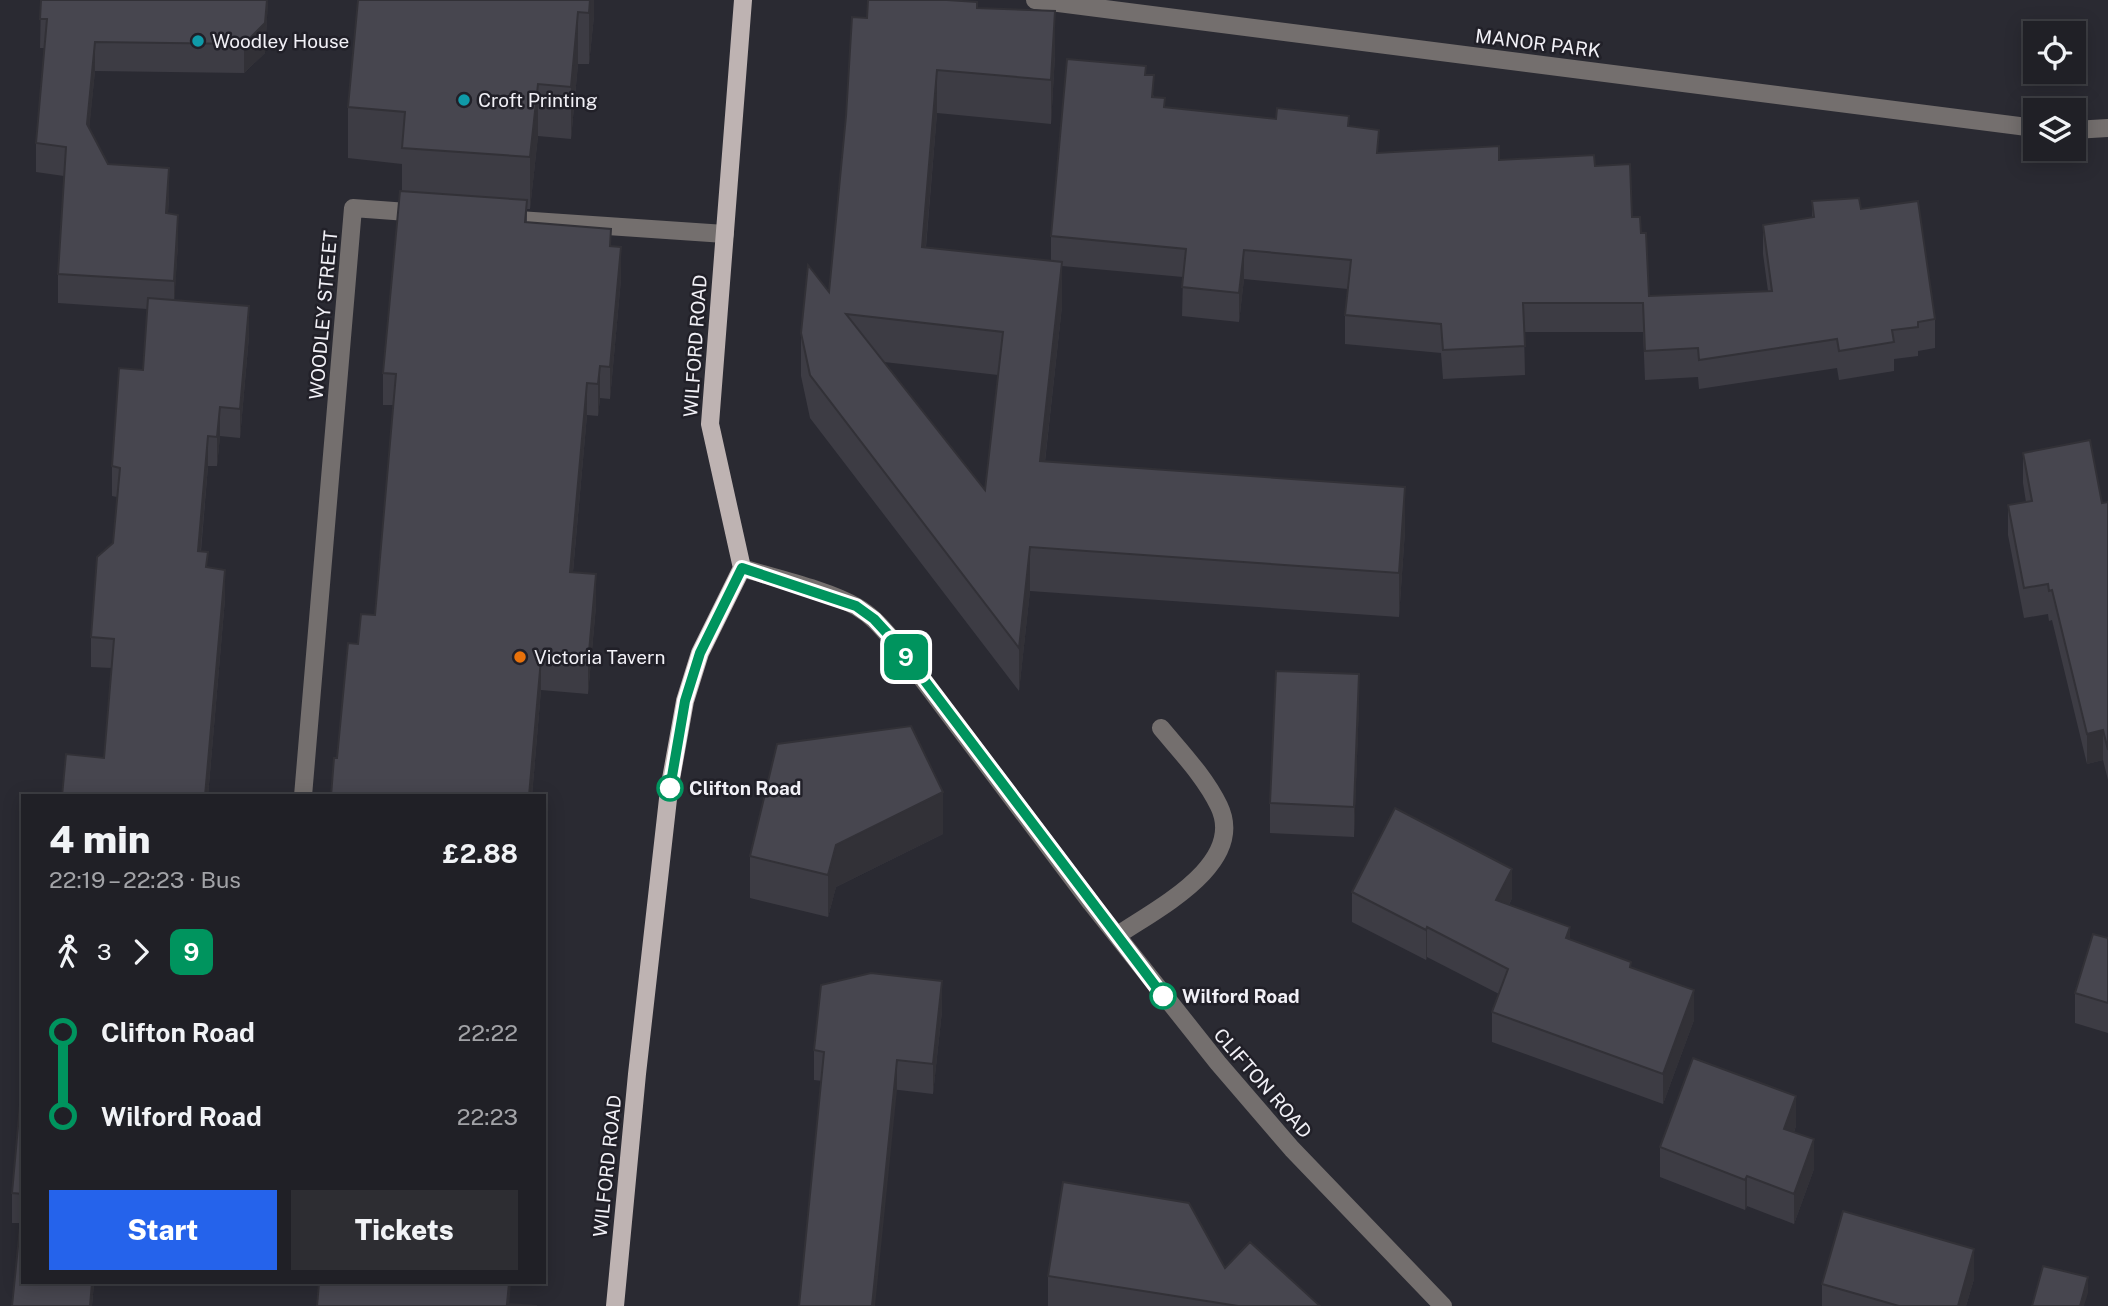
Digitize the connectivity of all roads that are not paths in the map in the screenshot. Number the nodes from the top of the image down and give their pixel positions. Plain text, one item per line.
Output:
1 (743, 0) edge
2 (1035, 0) edge
3 (2023, 126) edge
4 (2103, 128) edge
5 (2108, 146) edge
6 (436, 214) edge
7 (491, 218) edge
8 (724, 234) junction
9 (742, 568) junction
10 (1161, 728) dead end
11 (303, 794) edge
12 (1118, 935) junction
13 (615, 1306) edge
14 (1443, 1306) edge

1 - 8 main road, WILFORD ROAD
2 - 3 street, MANOR PARK
4 - 5 street
6 - 11 street, WOODLEY STREET
7 - 8 street
8 - 9 main road, WILFORD ROAD
9 - 12 street, CLIFTON ROAD
9 - 13 main road, WILFORD ROAD
10 - 12 street
12 - 14 street, CLIFTON ROAD

